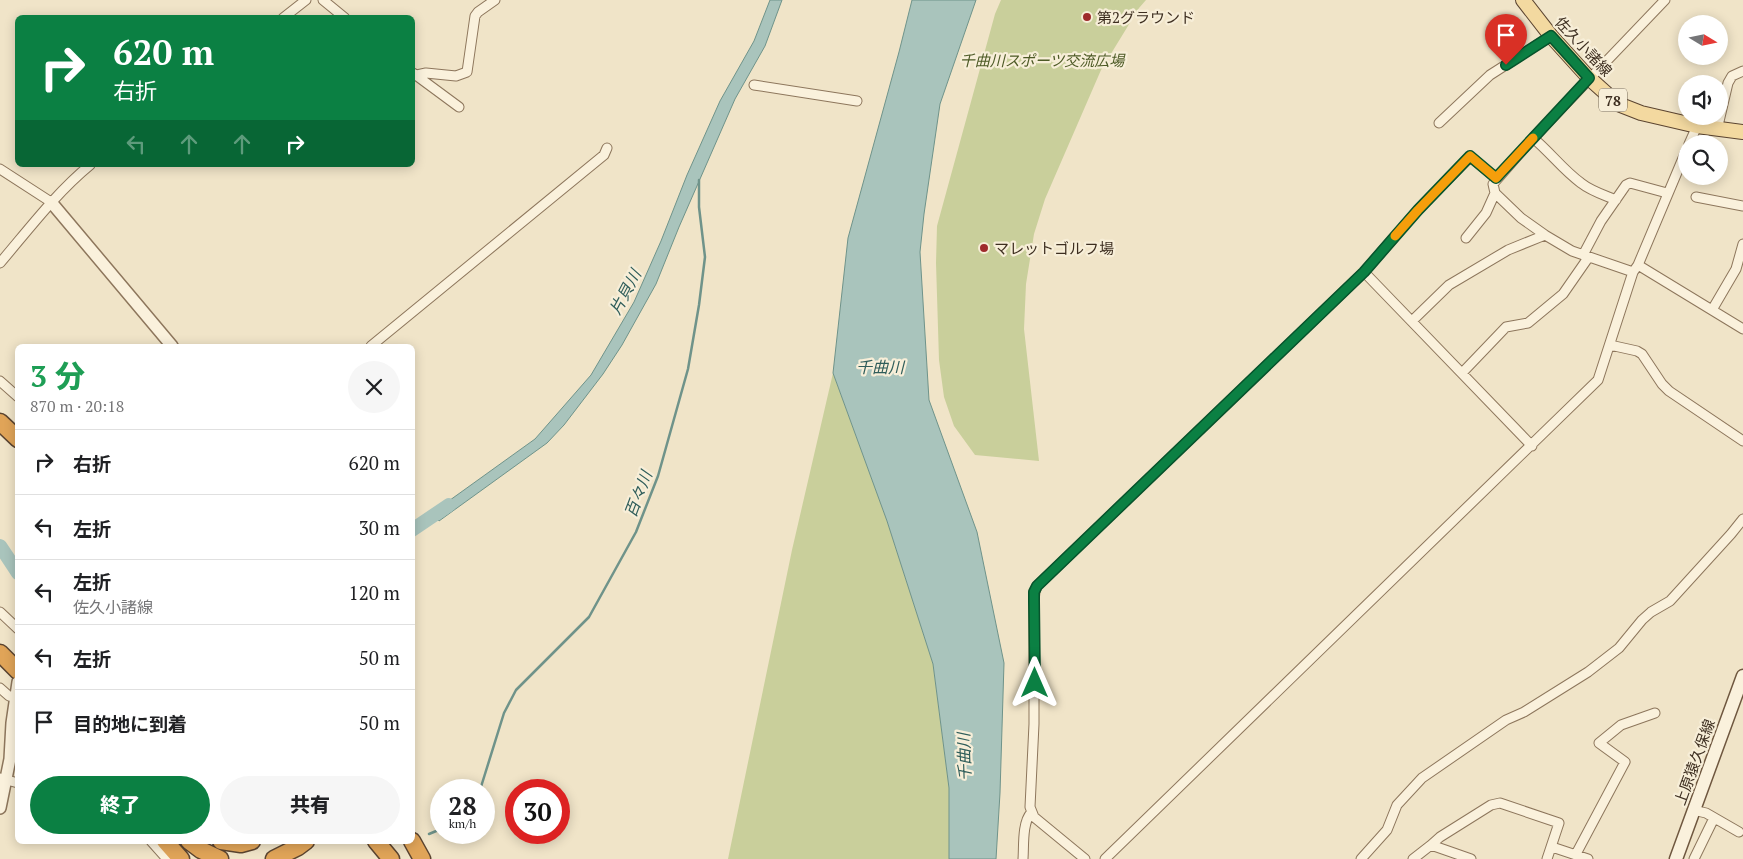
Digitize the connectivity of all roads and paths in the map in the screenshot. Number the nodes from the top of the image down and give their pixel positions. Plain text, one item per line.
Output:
1 (306, 0) edge
2 (323, 0) edge
3 (495, 0) edge
4 (1523, 0) edge
5 (1665, 0) edge
6 (287, 15) edge
7 (341, 15) edge
8 (1551, 36) junction
9 (1743, 71) edge
10 (415, 74) edge
11 (415, 75) edge
12 (1589, 78) junction
13 (754, 85) dead end
14 (857, 101) dead end
15 (459, 107) dead end
16 (1439, 123) dead end
17 (1697, 126) junction
18 (1717, 130) junction
19 (1743, 132) edge
20 (1693, 135) edge
21 (1533, 138) junction
22 (607, 148) dead end
23 (88, 167) edge
24 (0, 169) edge
25 (1678, 170) edge
26 (1496, 178) junction
27 (1495, 193) junction
28 (1668, 193) junction
29 (1696, 197) dead end
30 (1616, 200) junction
31 (51, 202) junction
32 (1743, 206) edge
33 (1545, 235) junction
34 (1466, 238) dead end
35 (1743, 244) edge
36 (1586, 256) junction
37 (0, 263) edge
38 (1636, 268) junction
39 (1364, 272) junction
40 (1712, 310) junction
41 (1412, 321) junction
42 (1743, 329) edge
43 (170, 344) edge
44 (374, 344) edge
45 (1610, 344) junction
46 (1462, 373) junction
47 (0, 381) edge
48 (15, 394) edge
49 (0, 422) edge
50 (15, 436) edge
51 (1743, 441) edge
52 (1532, 446) junction
53 (1743, 519) edge
54 (0, 612) edge
55 (15, 627) edge
56 (1743, 676) edge
57 (0, 688) edge
58 (15, 694) edge
59 (14, 698) junction
60 (1655, 713) dead end
61 (3, 779) edge
62 (0, 808) edge
63 (1693, 810) junction
64 (1031, 812) junction
65 (1714, 818) junction
66 (1739, 832) dead end
67 (154, 844) edge
68 (168, 844) edge
69 (182, 844) edge
70 (193, 844) edge
71 (302, 844) edge
72 (312, 844) edge
73 (378, 844) edge
74 (414, 844) edge
75 (1430, 845) junction
76 (1552, 847) junction
77 (1576, 854) junction
78 (167, 859) edge
79 (181, 859) edge
80 (202, 859) edge
81 (220, 859) edge
82 (274, 859) edge
83 (291, 859) edge
84 (391, 859) edge
85 (422, 859) edge
86 (1023, 859) edge
87 (1085, 859) edge
88 (1105, 859) edge
89 (1361, 859) edge
90 (1413, 859) edge
91 (1471, 859) edge
92 (1547, 859) edge
93 (1588, 859) edge
94 (1676, 859) edge
95 (1694, 859) edge

1 - 6 street
2 - 7 street
3 - 10 street
4 - 8 main road, 佐久小諸線 / 78
5 - 12 street
8 - 12 main road, 佐久小諸線 / 78
8 - 16 street
9 - 18 street
11 - 15 street
12 - 17 main road, 佐久小諸線 / 78
12 - 21 street
13 - 14 street
17 - 18 main road, 佐久小諸線 / 78
17 - 20 street
18 - 19 main road, 佐久小諸線 / 78
21 - 26 street
21 - 30 street
22 - 44 street
23 - 31 street
24 - 31 street
25 - 28 street
26 - 27 street
26 - 39 street
27 - 33 street
27 - 34 street
28 - 30 street
28 - 38 street
29 - 32 street
30 - 36 street
31 - 37 street
31 - 43 street
33 - 36 street
33 - 41 street
35 - 40 street
36 - 38 street
36 - 46 street
38 - 40 street
38 - 45 street
39 - 41 street
39 - 64 street
40 - 42 street
41 - 46 street
45 - 51 street
45 - 52 street
46 - 52 street
47 - 48 street
49 - 50 highway
52 - 88 street
53 - 89 street
54 - 55 street
56 - 63 main road, 上原猿久保線
57 - 59 street
58 - 59 street
59 - 61 street
60 - 77 street
61 - 62 street
63 - 65 street
63 - 94 main road, 上原猿久保線
64 - 86 street
64 - 87 street
65 - 66 street
65 - 95 street
67 - 78 street
68 - 79 highway
69 - 80 highway
70 - 81 highway
71 - 82 highway
72 - 83 highway
73 - 84 highway
74 - 85 highway
75 - 76 street
75 - 90 street
75 - 91 street
76 - 77 street
76 - 92 street
77 - 93 street

